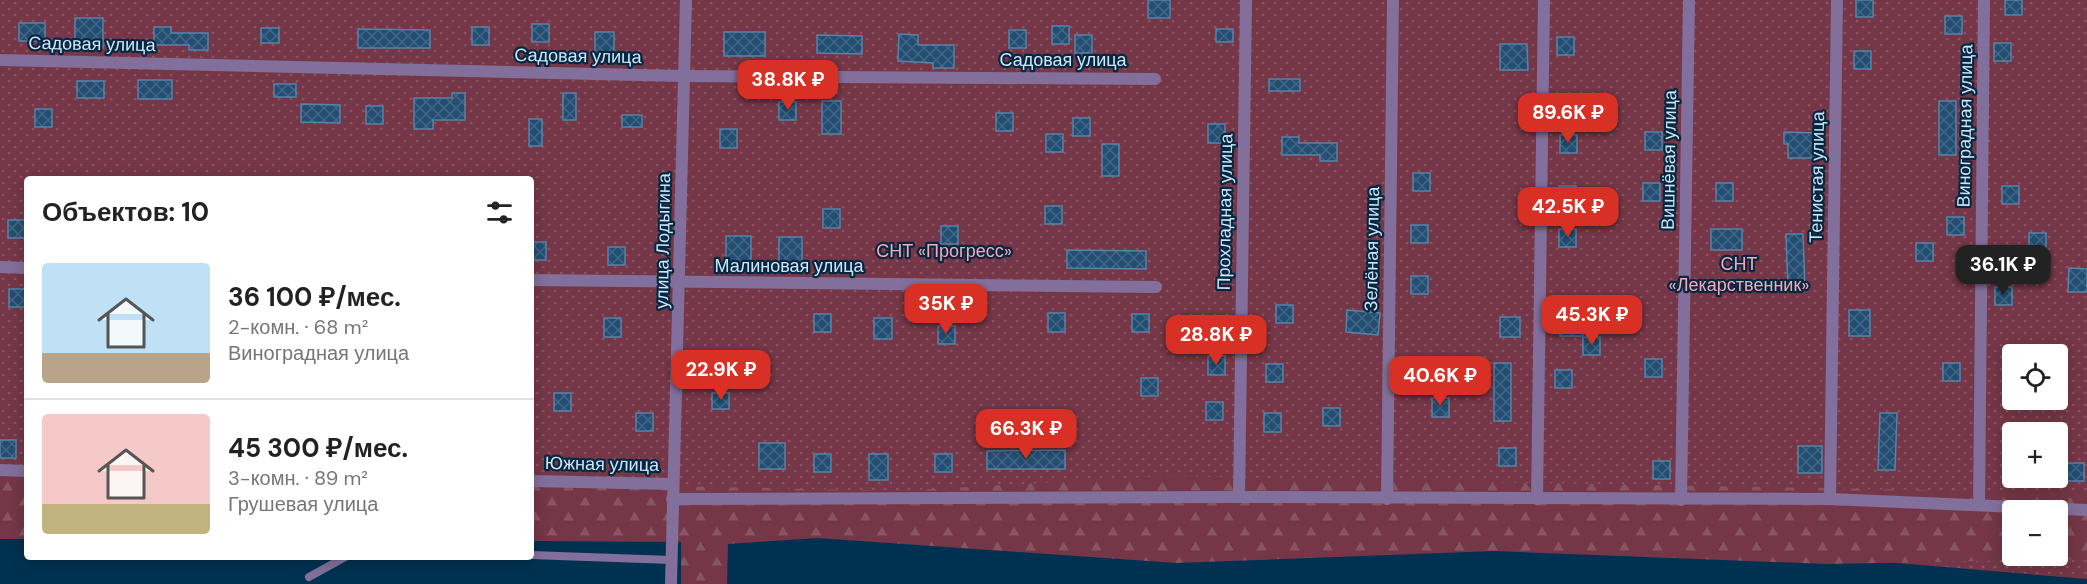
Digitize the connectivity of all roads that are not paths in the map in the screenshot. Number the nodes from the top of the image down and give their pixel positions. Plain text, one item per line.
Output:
1 (686, 0) edge
2 (1246, 0) edge
3 (1394, 0) edge
4 (1544, 0) edge
5 (1689, 0) edge
6 (1837, 0) edge
7 (1984, 0) edge
8 (0, 60) edge
9 (684, 76) junction
10 (1155, 79) dead end
11 (0, 267) edge
12 (24, 268) edge
13 (534, 280) edge
14 (680, 283) junction
15 (1156, 287) dead end
16 (0, 470) edge
17 (24, 471) edge
18 (534, 481) edge
19 (673, 484) junction
20 (1239, 496) junction
21 (672, 499) junction
22 (1387, 499) junction
23 (1537, 499) junction
24 (1830, 499) junction
25 (1681, 500) junction
26 (1979, 505) junction
27 (2087, 510) edge
28 (534, 555) edge
29 (340, 560) edge
30 (671, 560) junction
31 (309, 577) dead end
32 (671, 584) edge

1 - 9 street, улица Лодыгина
2 - 20 street, Прохладная улица
3 - 22 street, Зелёная улица
4 - 23 street
5 - 25 street, Вишнёвая улица
6 - 24 street, Тенистая улица
7 - 26 street, Виноградная улица
8 - 9 street, Садовая улица
9 - 10 street, Садовая улица
9 - 14 street, улица Лодыгина
11 - 12 street
13 - 14 street, Малиновая улица
14 - 15 street, Малиновая улица
14 - 19 street, улица Лодыгина
16 - 17 street
18 - 19 street, Южная улица
19 - 21 street, улица Лодыгина
20 - 21 street
20 - 22 street
21 - 30 street, улица Лодыгина
22 - 23 street
23 - 25 street
24 - 25 street
24 - 26 street
26 - 27 street
28 - 30 lane
29 - 31 lane
30 - 32 street

